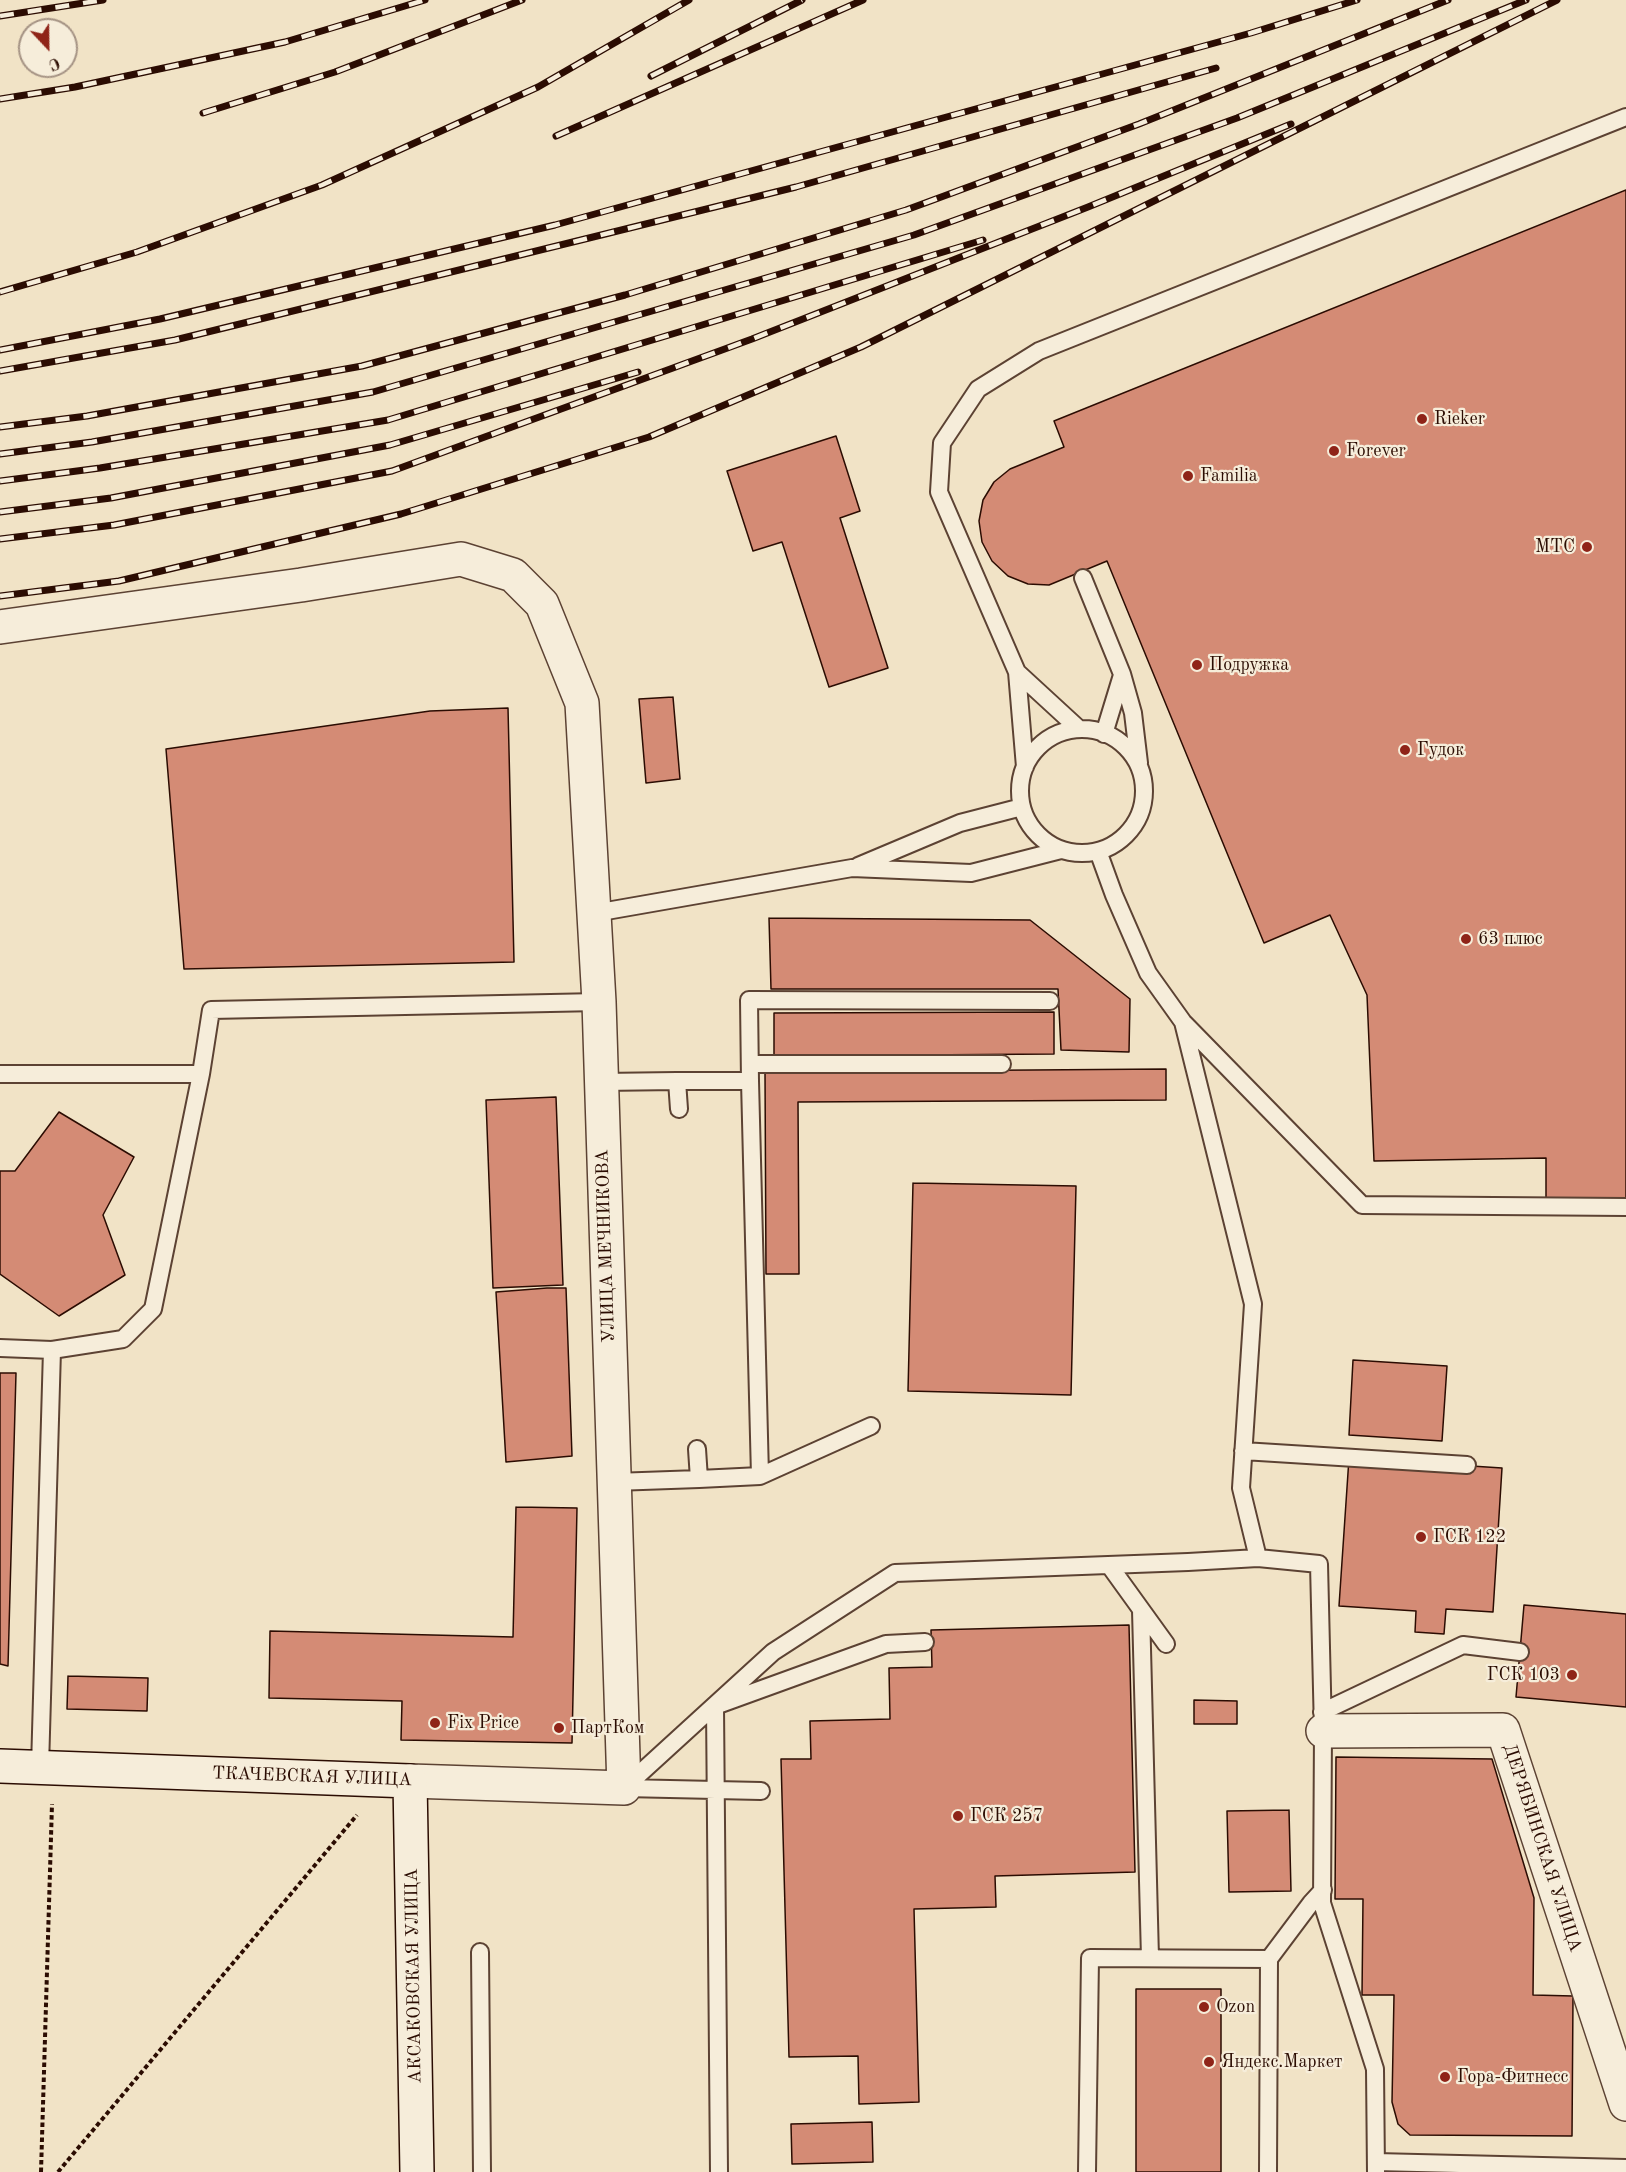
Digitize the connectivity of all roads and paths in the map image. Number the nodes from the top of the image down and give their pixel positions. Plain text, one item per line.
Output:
1 (1626, 117) edge
2 (1083, 578) dead end
3 (0, 627) edge
4 (1017, 672) junction
5 (1122, 674) junction
6 (1079, 729) junction
7 (1104, 734) junction
8 (1025, 767) junction
9 (1141, 772) junction
10 (1022, 807) junction
11 (1061, 850) junction
12 (1098, 851) junction
13 (852, 868) junction
14 (595, 913) junction
15 (1050, 1001) dead end
16 (599, 1002) junction
17 (1183, 1022) junction
18 (1002, 1064) dead end
19 (750, 1073) junction
20 (0, 1074) edge
21 (201, 1074) junction
22 (677, 1081) junction
23 (601, 1082) junction
24 (679, 1109) dead end
25 (1626, 1207) edge
26 (0, 1348) edge
27 (52, 1350) junction
28 (871, 1426) dead end
29 (697, 1449) dead end
30 (1243, 1450) junction
31 (1467, 1465) dead end
32 (760, 1476) junction
33 (699, 1479) junction
34 (614, 1482) junction
35 (1258, 1558) junction
36 (1109, 1565) junction
37 (1141, 1610) junction
38 (925, 1642) dead end
39 (1166, 1644) dead end
40 (1520, 1652) dead end
41 (715, 1706) junction
42 (1323, 1722) junction
43 (0, 1766) edge
44 (47, 1767) junction
45 (398, 1780) junction
46 (624, 1788) junction
47 (715, 1791) junction
48 (761, 1791) dead end
49 (1323, 1890) junction
50 (480, 1952) dead end
51 (1150, 1958) junction
52 (1269, 1959) junction
53 (1626, 2104) edge
54 (1376, 2167) edge
55 (1626, 2168) edge
56 (41, 2172) edge
57 (58, 2172) edge
58 (417, 2172) edge
59 (482, 2172) edge
60 (719, 2172) edge
61 (1087, 2172) edge
62 (1268, 2172) edge

1 - 4 lane
2 - 5 lane
3 - 14 street, УЛИЦА МЕЧНИКОВА
4 - 6 lane
4 - 8 lane
5 - 7 lane
5 - 9 lane
6 - 7 lane
6 - 8 lane
7 - 9 lane
8 - 10 lane
9 - 12 lane
10 - 11 lane
10 - 13 lane
11 - 12 lane
11 - 13 lane
12 - 17 lane
13 - 14 lane
14 - 16 street, УЛИЦА МЕЧНИКОВА
15 - 19 lane
16 - 21 lane
16 - 23 street, УЛИЦА МЕЧНИКОВА
17 - 25 lane
17 - 30 lane
18 - 19 lane
19 - 22 lane
19 - 32 lane
20 - 21 lane
21 - 27 lane
22 - 23 lane
22 - 24 lane
23 - 34 street, УЛИЦА МЕЧНИКОВА
26 - 27 lane
27 - 44 lane
28 - 32 lane
29 - 33 lane
30 - 31 lane
30 - 35 lane
32 - 33 lane
33 - 34 lane
34 - 46 street, УЛИЦА МЕЧНИКОВА
35 - 36 lane
35 - 42 lane
36 - 37 lane
36 - 41 lane
37 - 39 lane
37 - 51 lane
38 - 41 lane
40 - 42 lane
41 - 46 lane
41 - 47 lane
42 - 49 lane
42 - 53 street, ДЕРЯБИНСКАЯ УЛИЦА
43 - 44 street, ТКАЧЕВСКАЯ УЛИЦА
44 - 45 street, ТКАЧЕВСКАЯ УЛИЦА
44 - 56 path
45 - 46 street, ТКАЧЕВСКАЯ УЛИЦА
45 - 57 path
45 - 58 street, АКСАКОВСКАЯ УЛИЦА
46 - 47 lane
47 - 48 lane
47 - 60 lane
49 - 52 lane
49 - 54 lane
50 - 59 lane
51 - 52 lane
51 - 61 lane
52 - 62 lane
54 - 55 lane

